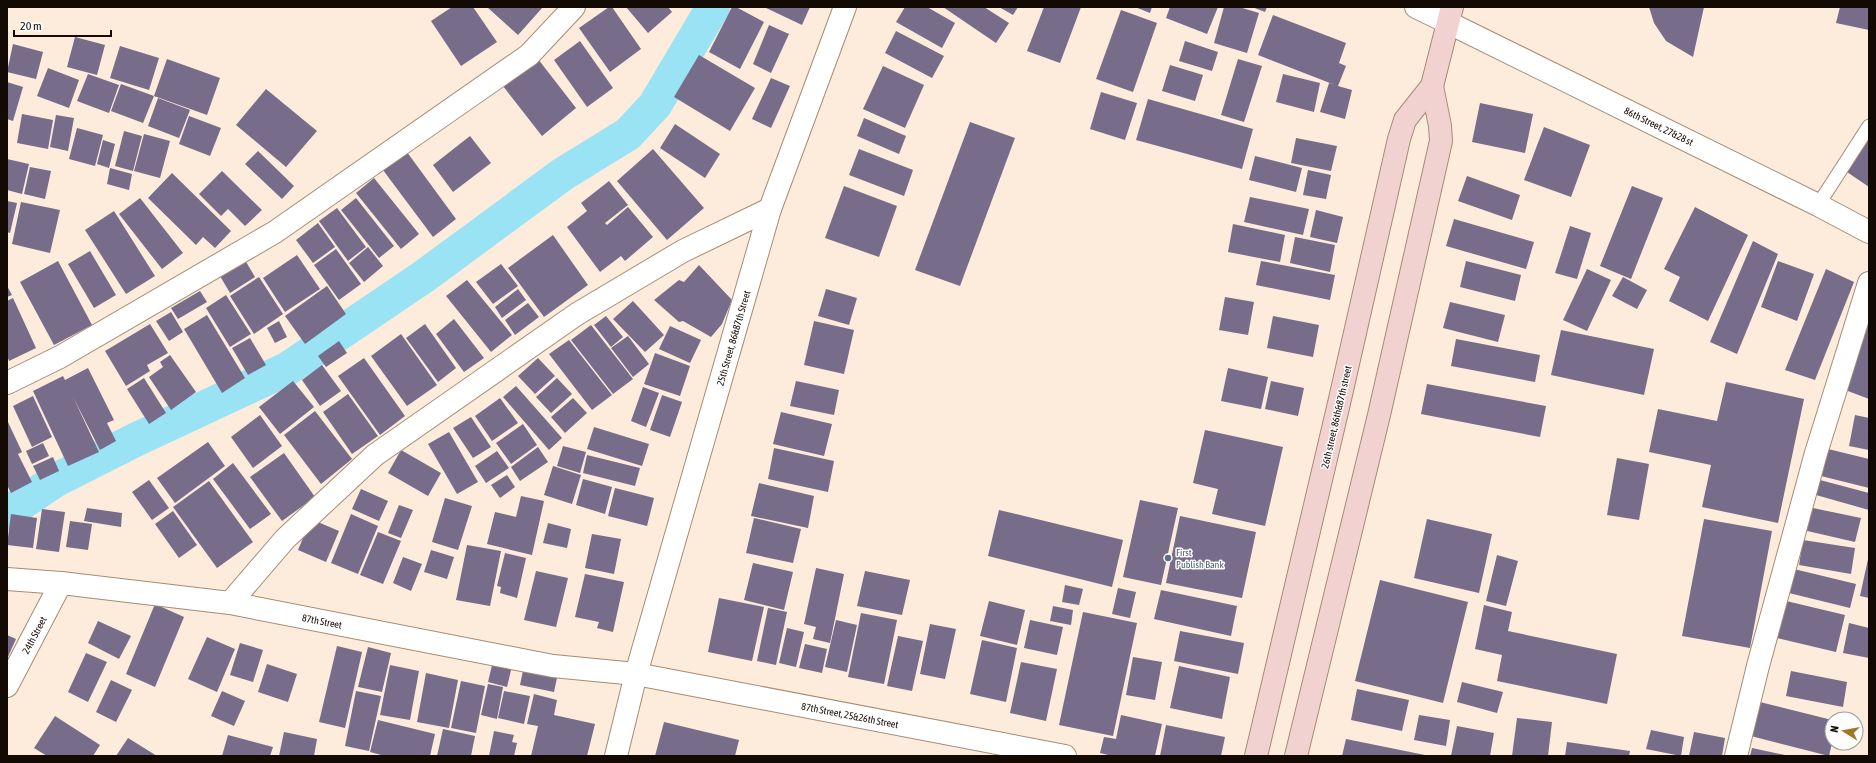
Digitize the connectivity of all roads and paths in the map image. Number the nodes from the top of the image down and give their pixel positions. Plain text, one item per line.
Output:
1 (574, 7) edge
2 (845, 7) edge
3 (1416, 7) edge
4 (1450, 15) edge
5 (1432, 86) junction
6 (1869, 126) edge
7 (1818, 205) junction
8 (770, 209) junction
9 (1869, 232) edge
10 (1869, 283) edge
11 (7, 383) edge
12 (7, 579) edge
13 (61, 583) junction
14 (230, 603) junction
15 (636, 674) junction
16 (7, 686) edge
17 (616, 756) edge
18 (1065, 756) edge
19 (1256, 756) edge
20 (1296, 756) edge
21 (1736, 756) edge

1 - 11 street
2 - 8 street, 25th Street, 86&87th Street
3 - 4 street, 86th Street, 27&28 st
4 - 5 main road, 26th street, 86th&87th street
4 - 7 street, 86th Street, 27&28 st
5 - 19 main road, 26th street, 86th&87th street
5 - 20 main road, 26th street, 86th&87th street
6 - 7 lane
7 - 9 street, 86th Street, 27&28 st
8 - 14 street
8 - 15 street, 25th Street, 86&87th Street
10 - 21 street
12 - 13 street, 87th Street
13 - 14 street, 87th Street
13 - 16 street, 24th Street
14 - 15 street, 87th Street
15 - 17 street, 25th Street, 86&87th Street
15 - 18 street, 87th Street, 25&26th Street

